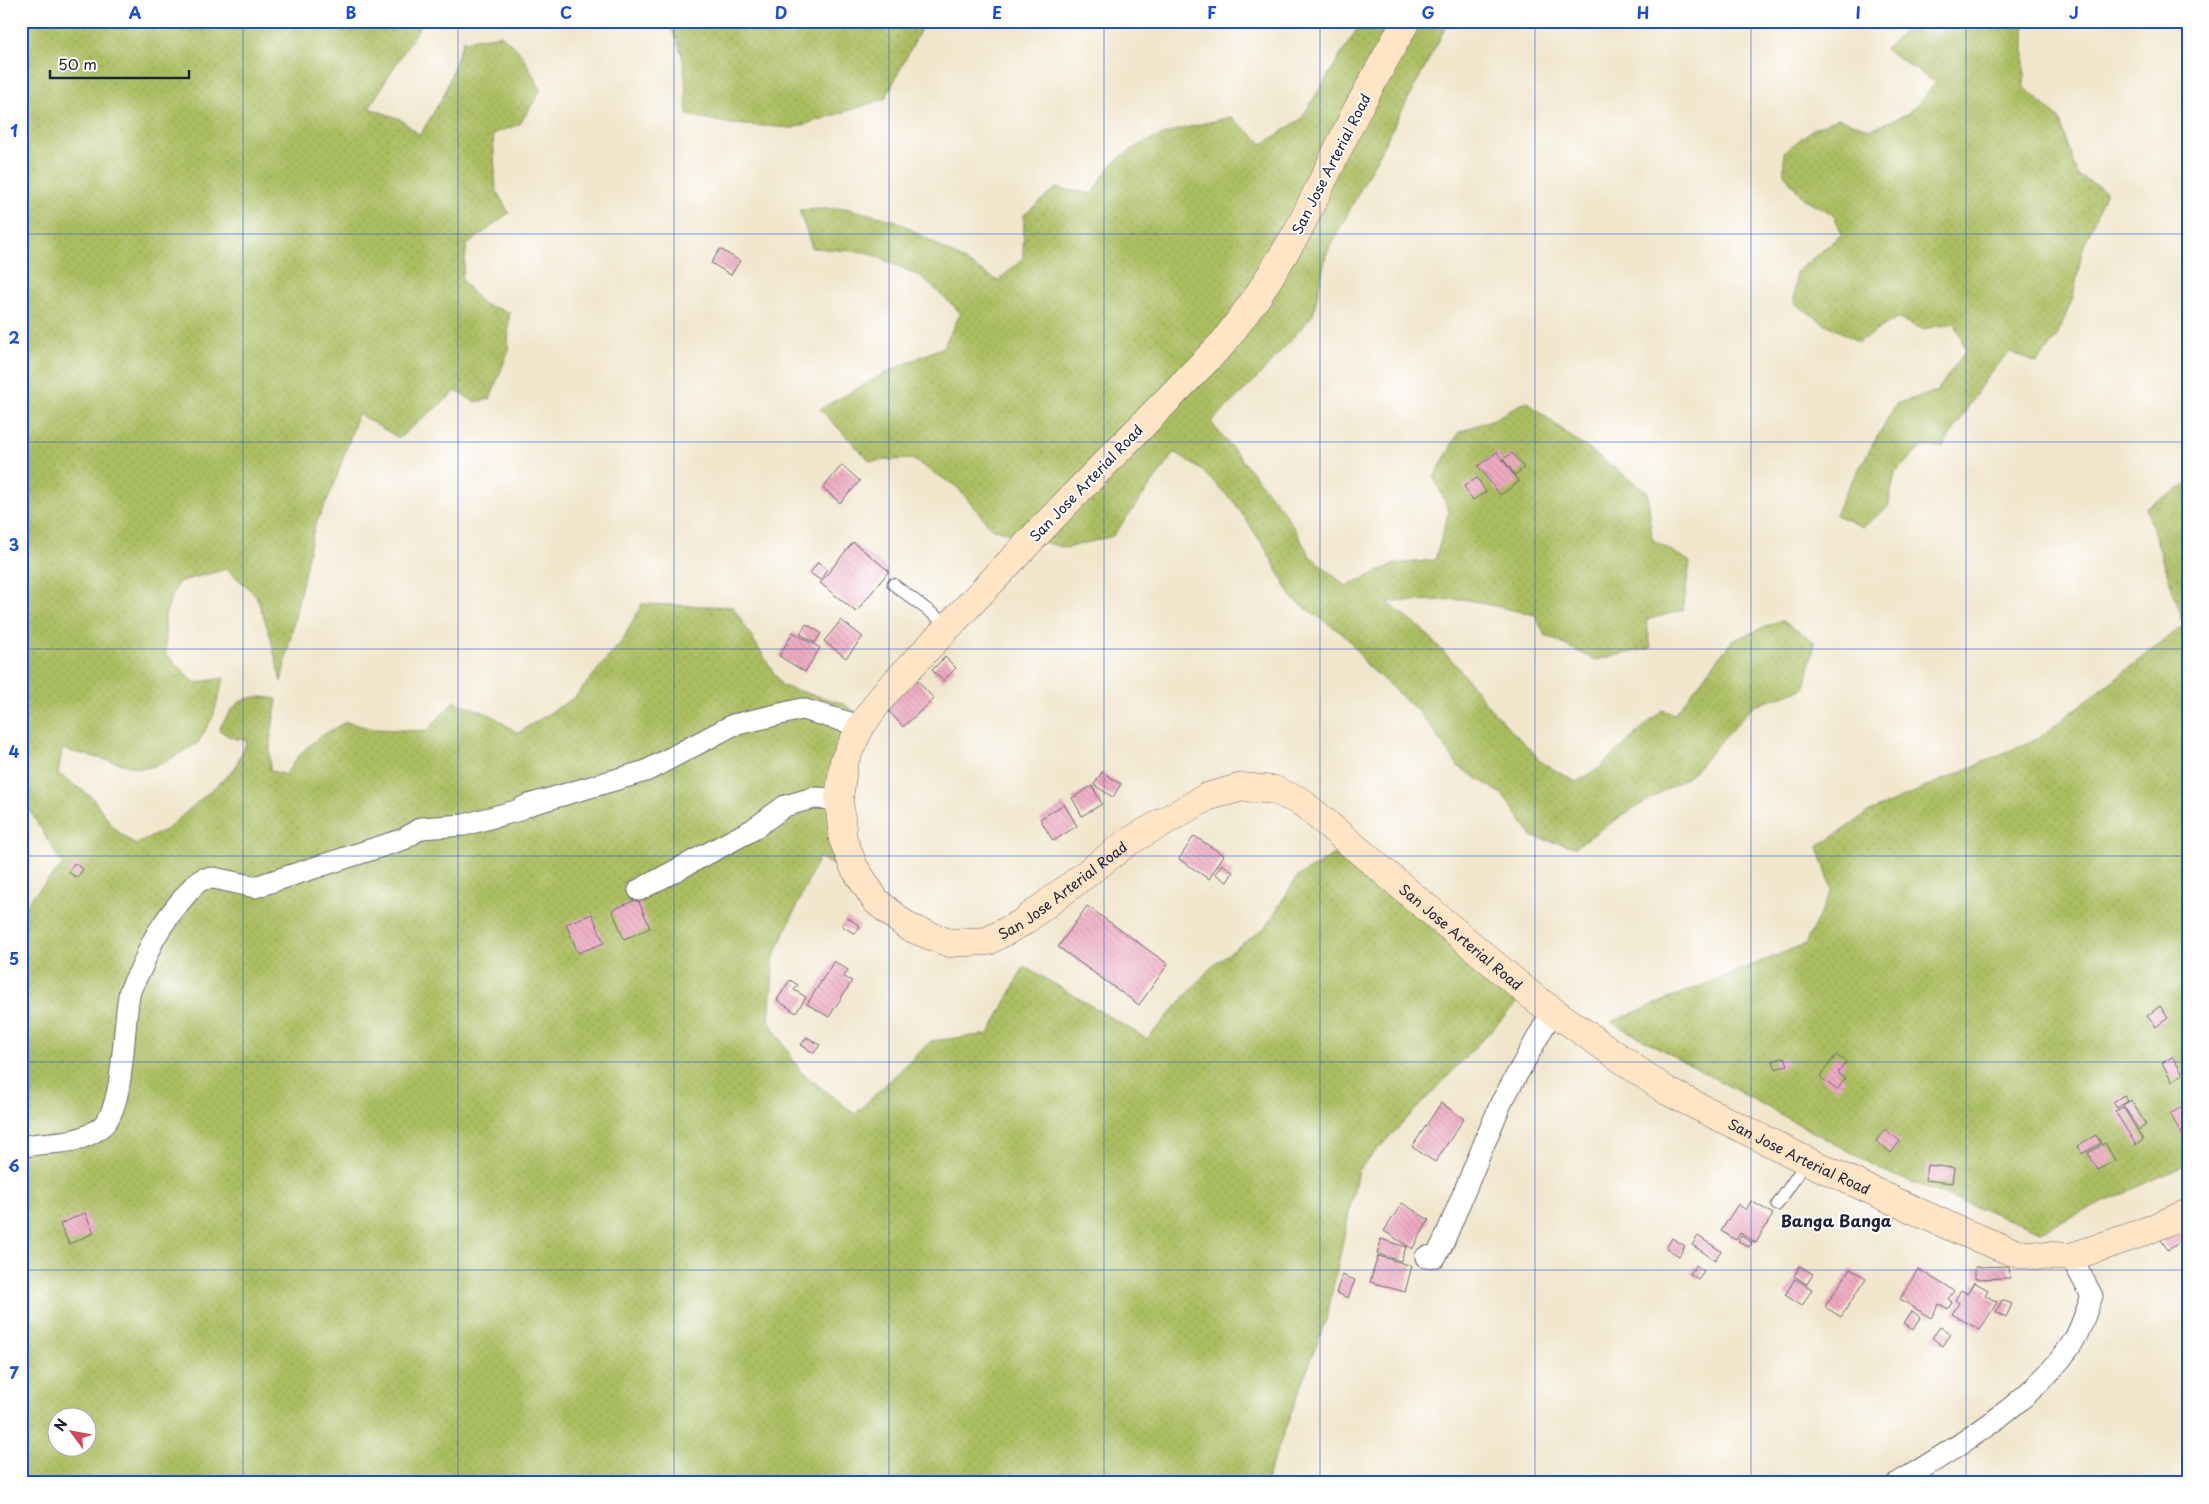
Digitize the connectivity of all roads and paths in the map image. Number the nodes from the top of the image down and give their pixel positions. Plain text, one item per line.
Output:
1 (1406, 21) edge
2 (892, 584) dead end
3 (949, 626) junction
4 (861, 726) junction
5 (839, 800) junction
6 (639, 890) dead end
7 (1553, 1010) junction
8 (21, 1147) edge
9 (1808, 1162) junction
10 (1777, 1205) dead end
11 (2188, 1213) edge
12 (1426, 1257) dead end
13 (2071, 1257) junction
14 (1898, 1483) edge

1 - 3 main road, San Jose Arterial Road
2 - 3 lane
3 - 4 main road, San Jose Arterial Road
4 - 5 main road, San Jose Arterial Road
4 - 8 street
5 - 6 street
5 - 7 main road, San Jose Arterial Road
7 - 9 main road, San Jose Arterial Road
7 - 12 street
9 - 10 lane
9 - 13 main road, San Jose Arterial Road
11 - 13 main road, San Jose Arterial Road
13 - 14 street

